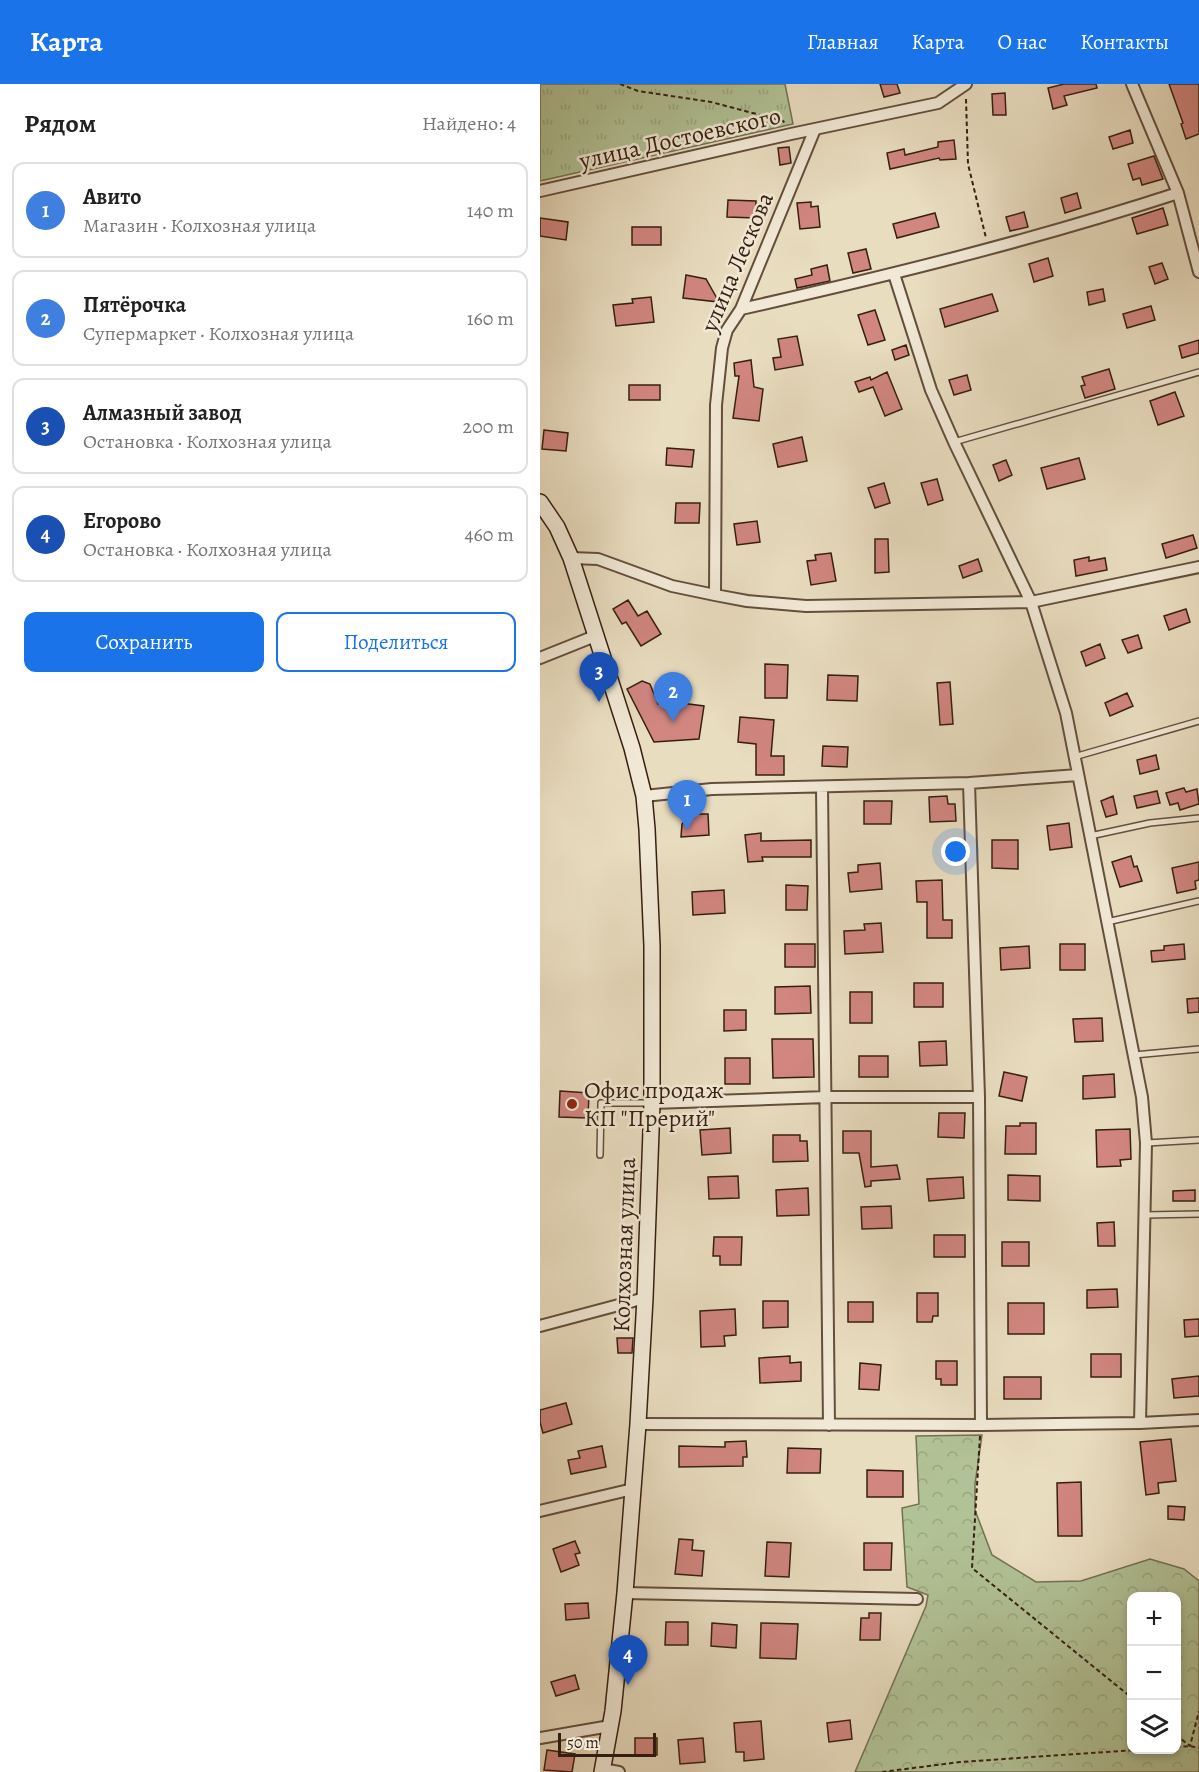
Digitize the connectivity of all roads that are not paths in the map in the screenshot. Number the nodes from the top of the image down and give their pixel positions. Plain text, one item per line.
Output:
1 (965, 84) edge
2 (1132, 84) edge
3 (815, 129) junction
4 (540, 191) edge
5 (1178, 193) junction
6 (1199, 272) edge
7 (894, 274) junction
8 (741, 309) junction
9 (1199, 372) edge
10 (954, 442) junction
11 (540, 502) edge
12 (569, 553) junction
13 (1199, 567) edge
14 (715, 595) junction
15 (1031, 602) junction
16 (595, 636) junction
17 (540, 658) edge
18 (1199, 721) edge
19 (1074, 757) junction
20 (1078, 775) junction
21 (969, 783) junction
22 (822, 787) junction
23 (644, 796) junction
24 (1199, 818) edge
25 (1090, 837) junction
26 (1199, 901) edge
27 (1107, 922) junction
28 (1199, 1049) edge
29 (1134, 1055) junction
30 (826, 1097) junction
31 (979, 1097) junction
32 (652, 1103) junction
33 (1199, 1140) edge
34 (1146, 1143) junction
35 (600, 1155) dead end
36 (1199, 1214) edge
37 (1145, 1215) junction
38 (645, 1298) junction
39 (540, 1326) edge
40 (1199, 1420) edge
41 (1140, 1422) junction
42 (638, 1425) junction
43 (829, 1425) junction
44 (981, 1425) junction
45 (633, 1490) junction
46 (540, 1511) edge
47 (625, 1593) junction
48 (917, 1599) dead end
49 (610, 1726) junction
50 (540, 1738) edge
51 (602, 1771) edge
52 (620, 1772) edge

1 - 3 street, улица Достоевского
2 - 5 street
3 - 4 street, улица Достоевского
3 - 8 street, улица Лескова
5 - 6 street
5 - 7 street
7 - 8 street
7 - 10 street
8 - 14 street, улица Лескова
9 - 10 lane
10 - 15 street
11 - 12 main road, Колхозная улица
12 - 14 street
12 - 16 main road, Колхозная улица
13 - 15 street
14 - 15 street
15 - 19 street
16 - 17 street
16 - 23 main road, Колхозная улица
18 - 19 lane
19 - 20 street
20 - 21 street
20 - 25 street
21 - 22 street
21 - 31 street
22 - 23 street
22 - 30 street
23 - 32 main road, Колхозная улица
24 - 25 lane
25 - 27 street
26 - 27 lane
27 - 29 street
28 - 29 lane
29 - 34 street
30 - 31 street
30 - 32 street
30 - 43 street
31 - 44 street
32 - 35 lane
32 - 38 main road, Колхозная улица
33 - 34 lane
34 - 37 street
36 - 37 lane
37 - 41 street
38 - 39 street
38 - 42 main road, Колхозная улица
40 - 41 street
41 - 44 street
42 - 43 street
42 - 45 main road, Колхозная улица
43 - 44 street
45 - 46 street
45 - 47 main road, Колхозная улица
47 - 48 street
47 - 49 main road, Колхозная улица
49 - 50 street
49 - 51 main road, Колхозная улица
51 - 52 street

